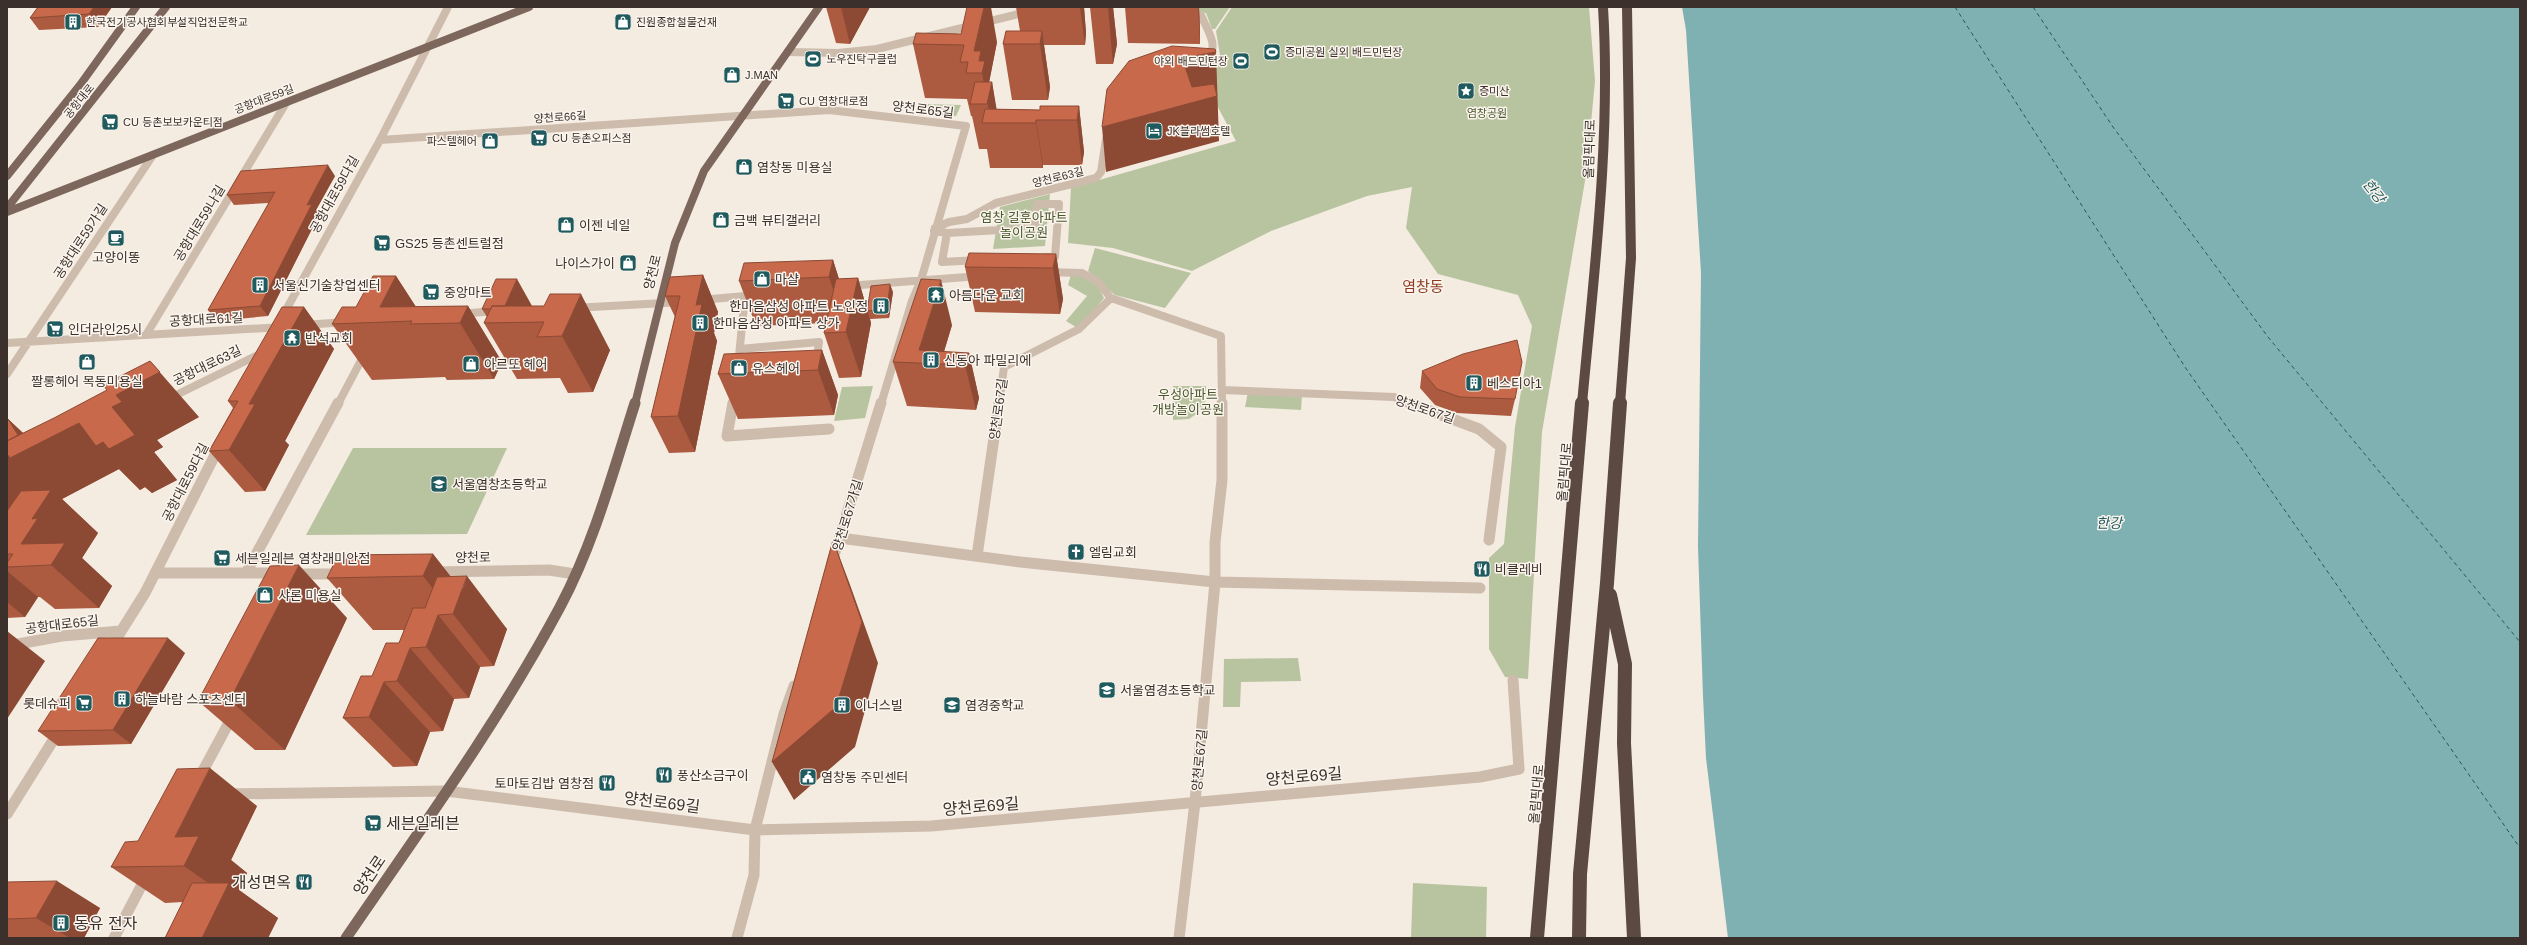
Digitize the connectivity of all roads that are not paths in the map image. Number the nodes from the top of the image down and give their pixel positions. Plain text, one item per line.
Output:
1 (136, 7) edge
2 (166, 7) edge
3 (448, 7) edge
4 (529, 7) edge
5 (819, 7) edge
6 (1603, 7) edge
7 (1627, 7) edge
8 (1036, 8) edge
9 (1175, 13) dead end
10 (427, 46) junction
11 (788, 52) junction
12 (1198, 64) edge
13 (286, 103) junction
14 (742, 116) junction
15 (1107, 130) edge
16 (380, 140) junction
17 (153, 155) junction
18 (7, 176) edge
19 (7, 208) edge
20 (7, 212) edge
21 (990, 224) dead end
22 (935, 229) junction
23 (978, 231) junction
24 (947, 232) junction
25 (1033, 258) edge
26 (987, 260) edge
27 (1030, 272) edge
28 (988, 275) edge
29 (921, 280) junction
30 (838, 287) edge
31 (766, 294) edge
32 (745, 296) junction
33 (1111, 298) junction
34 (659, 304) junction
35 (566, 308) edge
36 (506, 310) edge
37 (448, 315) edge
38 (352, 322) edge
39 (276, 328) junction
40 (146, 335) junction
41 (30, 341) junction
42 (371, 342) edge
43 (7, 343) edge
44 (740, 348) junction
45 (268, 350) junction
46 (261, 364) edge
47 (7, 374) edge
48 (814, 378) edge
49 (1223, 390) junction
50 (158, 404) edge
51 (829, 429) dead end
52 (226, 433) edge
53 (840, 538) junction
54 (1489, 540) dead end
55 (977, 556) junction
56 (246, 572) junction
57 (421, 572) edge
58 (155, 573) junction
59 (310, 574) junction
60 (350, 574) edge
61 (575, 574) junction
62 (828, 576) edge
63 (1215, 582) junction
64 (1607, 583) junction
65 (302, 588) dead end
66 (1480, 588) dead end
67 (121, 631) junction
68 (7, 646) edge
69 (104, 658) edge
70 (799, 673) edge
71 (1513, 680) dead end
72 (238, 706) edge
73 (63, 725) edge
74 (194, 788) edge
75 (446, 791) junction
76 (214, 794) dead end
77 (1195, 802) junction
78 (7, 814) edge
79 (755, 830) junction
80 (154, 863) edge
81 (114, 938) edge
82 (346, 938) edge
83 (737, 938) edge
84 (1179, 938) edge
85 (1537, 938) edge
86 (1579, 938) edge
87 (1634, 938) edge

1 - 18 main road, 공항대로
2 - 19 main road, 공항대로
3 - 10 street, 공항대로59다길
4 - 10 main road, 공항대로59길
5 - 11 main road, 양천로
6 - 85 highway, 올림픽대로
7 - 64 highway
8 - 11 street
9 - 12 street
10 - 13 main road, 공항대로59길
10 - 16 street, 공항대로59다길
11 - 14 main road, 양천로
13 - 17 main road, 공항대로59길
13 - 40 street, 공항대로59나길
14 - 16 street, 양천로66길
14 - 22 street, 양천로65길
14 - 34 main road, 양천로
15 - 22 street, 양천로63길
16 - 39 street, 공항대로59다길
17 - 20 main road, 공항대로59길
17 - 41 street, 공항대로59가길
21 - 23 street
22 - 24 street
22 - 29 street, 양천로65길
23 - 24 street
23 - 25 street
24 - 26 street
27 - 33 street, 양천로67길
28 - 29 street
29 - 30 street
29 - 53 street, 양천로67가길
31 - 32 street
32 - 34 street
32 - 44 street
33 - 49 street, 양천로67길
33 - 55 street, 양천로67길
34 - 35 street
34 - 61 main road, 양천로
36 - 37 street
38 - 39 street, 공항대로61길
39 - 40 street, 공항대로61길
39 - 45 street, 공항대로59다길
40 - 41 street, 공항대로61길
41 - 43 street, 공항대로61길
41 - 47 street
42 - 56 street
44 - 48 street
44 - 51 street
45 - 46 street, 공항대로59다길
45 - 50 street, 공항대로63길
49 - 54 street, 양천로67길
49 - 63 street, 양천로67길
52 - 58 street, 공항대로59다길
53 - 55 street
53 - 62 street, 양천로67가길
55 - 63 street
56 - 58 street
56 - 59 street
57 - 61 street, 양천로
58 - 67 street, 공항대로59다길
59 - 60 street
59 - 65 street
61 - 75 main road, 양천로
63 - 66 street
63 - 77 street, 양천로67길
64 - 86 highway
64 - 87 highway
67 - 68 street, 공항대로65길
67 - 69 street, 공항대로59다길
70 - 79 street
71 - 77 street, 양천로69길
72 - 74 street
73 - 78 street
75 - 76 street
75 - 79 street, 양천로69길
75 - 82 main road, 양천로
77 - 79 street, 양천로69길
77 - 84 street, 양천로67길
79 - 83 street
80 - 81 street

